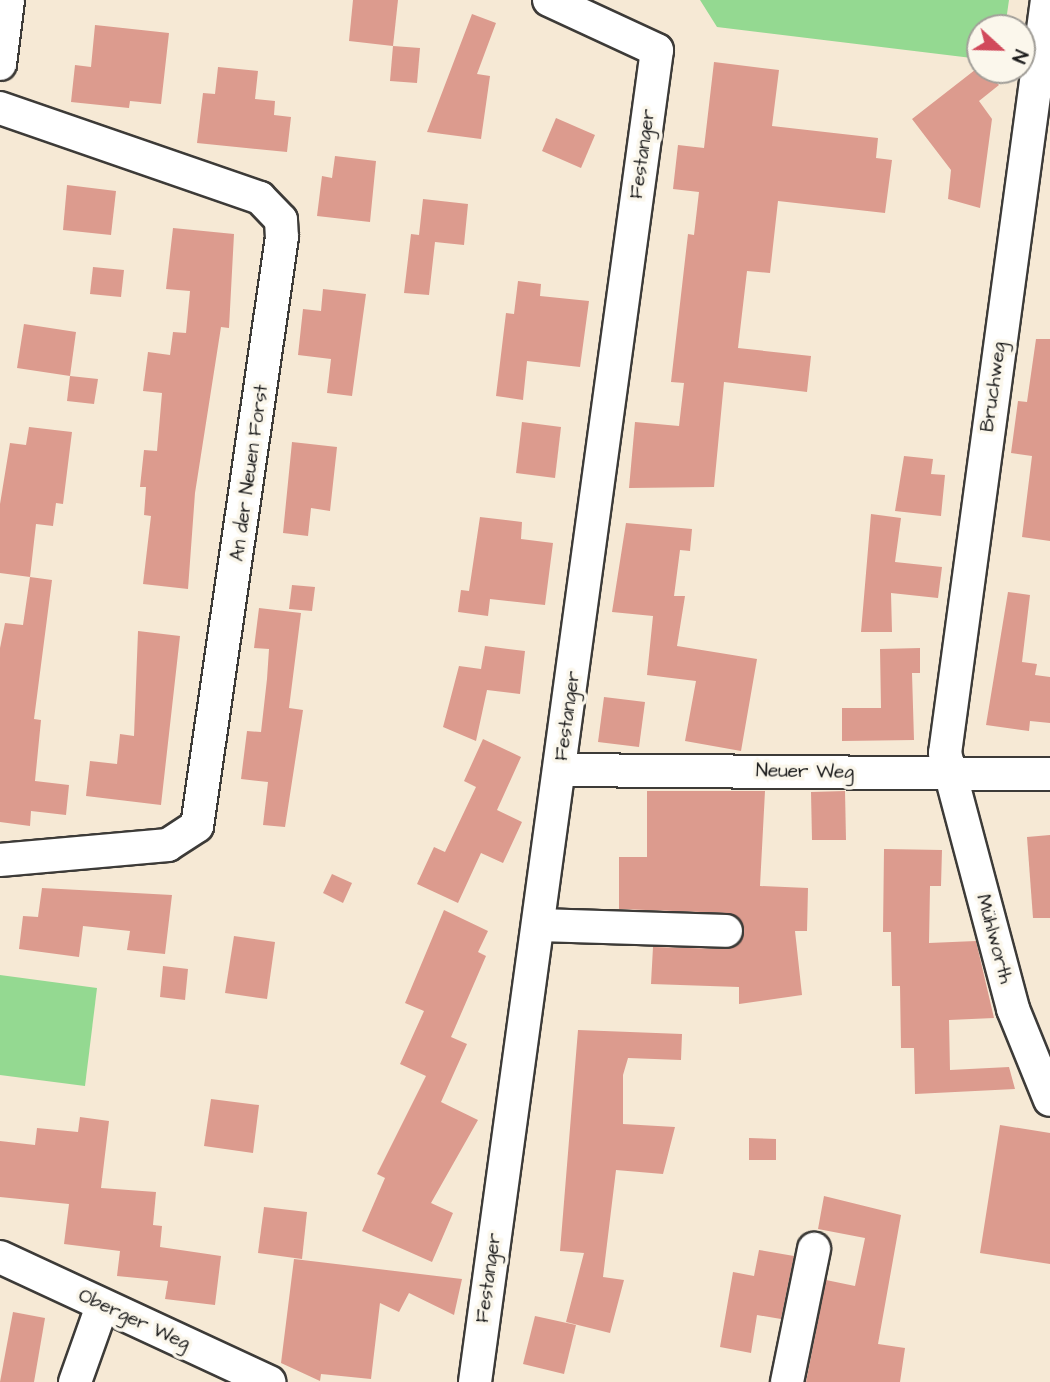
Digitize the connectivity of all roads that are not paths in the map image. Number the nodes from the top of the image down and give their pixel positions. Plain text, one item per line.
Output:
1 (8, 0) edge
2 (549, 0) edge
3 (1046, 0) edge
4 (0, 64) edge
5 (0, 107) edge
6 (561, 770) junction
7 (948, 774) junction
8 (1050, 774) edge
9 (0, 860) edge
10 (539, 925) junction
11 (726, 931) dead end
12 (1050, 1100) edge
13 (814, 1249) dead end
14 (0, 1257) edge
15 (102, 1306) junction
16 (75, 1382) edge
17 (269, 1382) edge
18 (475, 1382) edge
19 (787, 1382) edge

1 - 4 street
2 - 6 street, Festanger
3 - 7 street, Bruchweg
5 - 9 street, An der Neuen Forst
6 - 7 street, Neuer Weg
6 - 10 street, Festanger
7 - 8 street, Neuer Weg
7 - 12 street, Mühlworth
10 - 11 street
10 - 18 street, Festanger
13 - 19 street
14 - 15 street, Oberger Weg
15 - 16 street
15 - 17 street, Oberger Weg

